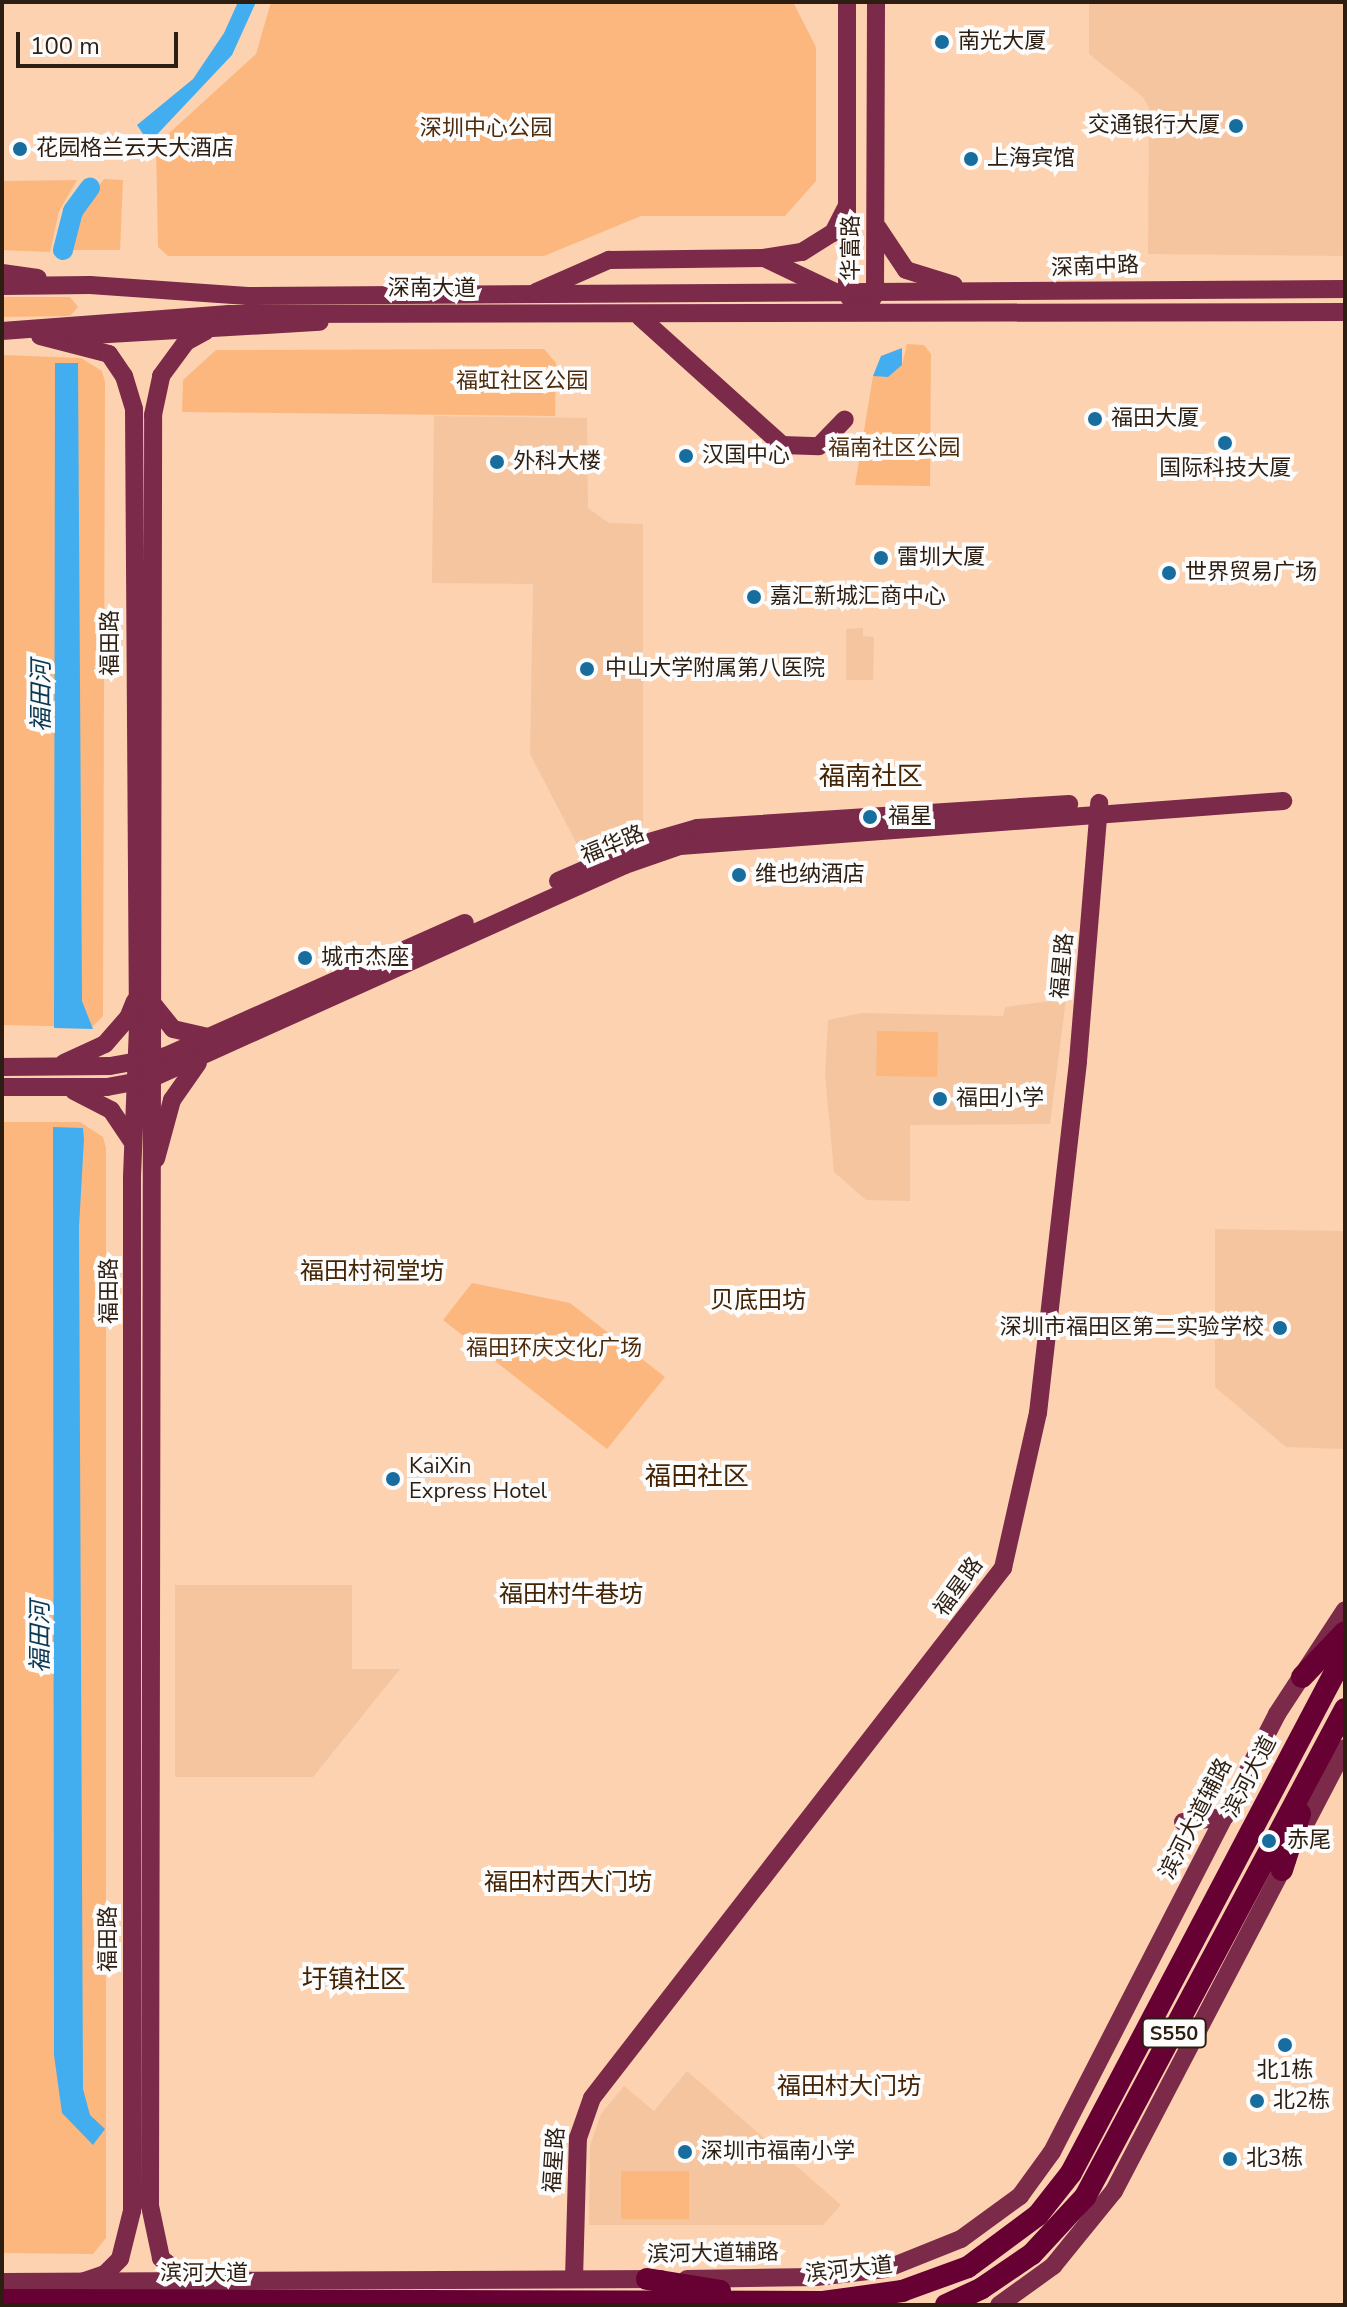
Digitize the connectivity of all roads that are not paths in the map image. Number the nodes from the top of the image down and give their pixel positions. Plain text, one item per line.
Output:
1 (847, 2) edge
2 (876, 2) edge
3 (847, 206) junction
4 (876, 214) junction
5 (763, 258) junction
6 (2, 273) edge
7 (68, 284) junction
8 (2, 286) edge
9 (1345, 289) edge
10 (847, 294) junction
11 (875, 294) junction
12 (522, 295) junction
13 (987, 295) junction
14 (1345, 312) edge
15 (349, 313) junction
16 (862, 316) junction
17 (640, 317) junction
18 (5, 330) edge
19 (206, 331) junction
20 (40, 336) junction
21 (845, 419) dead end
22 (1283, 796) dead end
23 (1099, 809) junction
24 (145, 992) junction
25 (209, 1046) junction
26 (2, 1067) edge
27 (49, 1067) junction
28 (143, 1071) junction
29 (2, 1087) edge
30 (62, 1087) junction
31 (132, 1143) junction
32 (151, 1181) junction
33 (1345, 1610) edge
34 (1345, 1632) edge
35 (1345, 1653) edge
36 (1302, 1677) junction
37 (1345, 1709) edge
38 (1345, 1748) edge
39 (1313, 1770) junction
40 (1225, 1817) junction
41 (1204, 1856) junction
42 (1282, 1870) junction
43 (574, 2279) junction
44 (647, 2279) junction
45 (190, 2281) junction
46 (2, 2282) edge
47 (82, 2282) junction
48 (2, 2300) edge
49 (785, 2302) junction
50 (946, 2305) edge
51 (999, 2305) edge

1 - 3 main road, 华富路
2 - 4 main road, 华富路
3 - 5 main road
3 - 10 main road, 华富路
4 - 11 main road, 华富路
4 - 13 main road
5 - 10 main road
5 - 12 main road
6 - 7 main road
7 - 8 main road, 深南大道
7 - 12 main road, 深南大道
9 - 13 main road, 深南中路
10 - 11 main road, 深南中路
10 - 12 main road, 深南大道
10 - 16 main road, 华富路
11 - 13 main road, 深南中路
11 - 16 main road, 华富路
14 - 16 main road
15 - 17 main road, 深南大道
15 - 18 main road, 深南大道
15 - 19 main road
16 - 17 main road, 深南大道
17 - 21 main road
18 - 20 main road
19 - 20 main road
19 - 24 main road, 福田路
20 - 24 main road, 福田路
22 - 23 main road, 福华路
23 - 25 main road, 福华路
23 - 43 main road, 福星路
24 - 25 main road
24 - 27 main road
24 - 28 main road, 福田路
25 - 28 main road, 福华路
25 - 32 main road
26 - 27 main road, 福华路
27 - 28 main road, 福华路
28 - 30 main road, 福华路
28 - 31 main road, 福田路
28 - 32 main road, 福田路
29 - 30 main road, 福华路
30 - 31 main road
31 - 47 main road, 福田路
32 - 45 main road, 福田路
33 - 36 main road, 滨河大道辅路
34 - 36 highway
35 - 49 highway, 滨河大道 / S550
36 - 40 main road, 滨河大道辅路
37 - 39 highway, S550
38 - 42 main road
39 - 42 highway
39 - 50 highway, S550
40 - 41 main road, 滨河大道辅路
40 - 41 main road
41 - 44 main road, 滨河大道辅路
42 - 51 main road
43 - 44 main road, 滨河大道辅路
43 - 45 main road, 滨河大道辅路
44 - 49 highway
45 - 47 main road, 滨河大道辅路
46 - 47 main road, 滨河大道辅路
48 - 49 highway, 滨河大道 / S550

